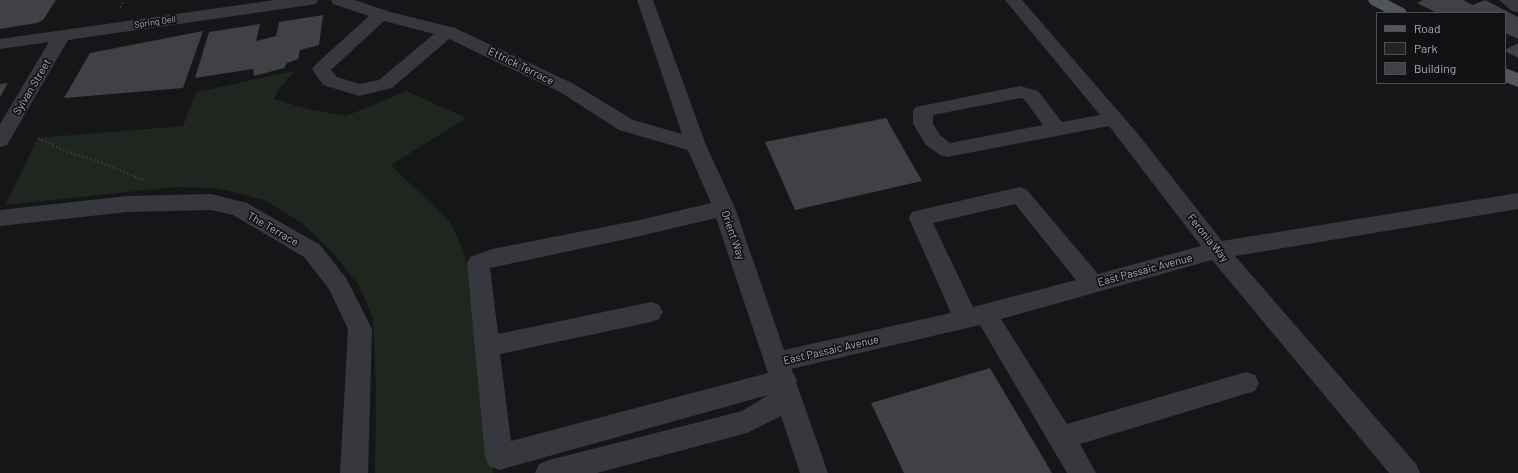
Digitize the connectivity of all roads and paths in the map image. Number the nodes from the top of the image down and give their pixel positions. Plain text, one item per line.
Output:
1 (310, 0) edge
2 (339, 0) edge
3 (645, 0) edge
4 (1013, 0) edge
5 (1376, 0) edge
6 (1508, 0) edge
7 (1518, 6) edge
8 (1397, 12) edge
9 (381, 15) junction
10 (447, 32) junction
11 (63, 34) junction
12 (0, 44) edge
13 (1506, 75) edge
14 (1518, 81) edge
15 (1114, 119) junction
16 (1057, 130) junction
17 (38, 138) dead end
18 (0, 140) edge
19 (696, 145) junction
20 (148, 182) dead end
21 (1515, 205) edge
22 (724, 208) junction
23 (0, 218) edge
24 (1217, 250) junction
25 (1093, 284) junction
26 (651, 312) dead end
27 (976, 316) junction
28 (487, 347) junction
29 (782, 378) junction
30 (1246, 383) dead end
31 (1061, 438) junction
32 (354, 473) edge
33 (549, 473) edge
34 (814, 473) edge
35 (1082, 473) edge
36 (1406, 473) edge

1 - 11 street, Spring Dell
2 - 9 street, Ettrick Terrace
3 - 19 street, Orient Way
4 - 15 street, Feronia Way
5 - 8 main road
6 - 7 street
9 - 10 street, Ettrick Terrace
9 - 10 street
10 - 19 street, Ettrick Terrace
11 - 12 street, Spring Dell
11 - 18 street, Sylvan Street
13 - 14 main road
15 - 16 street
15 - 24 street, Feronia Way
16 - 16 street
17 - 20 path
19 - 22 street, Orient Way
21 - 24 street, East Passaic Avenue
22 - 28 street
22 - 29 street, Orient Way
23 - 32 street, The Terrace
24 - 25 street, East Passaic Avenue
24 - 36 street, Feronia Way
25 - 27 street, East Passaic Avenue
25 - 27 street
26 - 28 street
27 - 29 street, East Passaic Avenue
27 - 31 street
28 - 29 street, East Passaic Avenue
29 - 33 street
29 - 34 street, Orient Way
30 - 31 street
31 - 35 street

